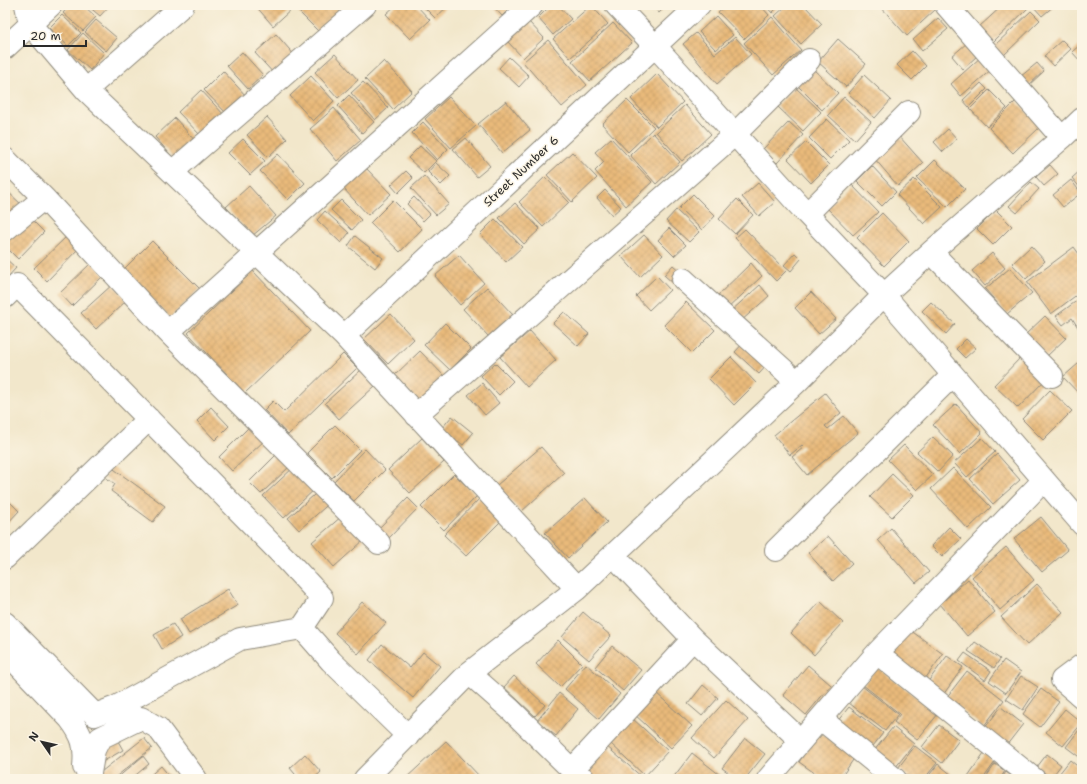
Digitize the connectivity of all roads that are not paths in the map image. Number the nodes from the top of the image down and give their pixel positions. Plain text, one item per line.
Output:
1 (51, 5) edge
2 (182, 5) edge
3 (366, 5) edge
4 (532, 5) edge
5 (616, 5) edge
6 (699, 5) edge
7 (946, 5) edge
8 (28, 14) edge
9 (655, 46) junction
10 (5, 48) edge
11 (809, 60) dead end
12 (86, 90) junction
13 (909, 112) dead end
14 (1082, 119) edge
15 (735, 134) junction
16 (1062, 138) junction
17 (5, 159) edge
18 (172, 172) junction
19 (44, 198) junction
20 (807, 214) junction
21 (5, 230) edge
22 (256, 252) junction
23 (931, 252) junction
24 (683, 279) dead end
25 (884, 295) junction
26 (5, 297) edge
27 (168, 332) junction
28 (344, 336) junction
29 (953, 375) junction
30 (1052, 376) dead end
31 (798, 382) junction
32 (416, 414) junction
33 (149, 419) junction
34 (1044, 480) junction
35 (1082, 524) edge
36 (380, 543) dead end
37 (776, 550) dead end
38 (613, 555) junction
39 (5, 558) edge
40 (577, 589) junction
41 (5, 623) edge
42 (302, 628) junction
43 (693, 639) junction
44 (5, 651) edge
45 (877, 653) junction
46 (1082, 665) edge
47 (469, 673) junction
48 (1082, 698) edge
49 (821, 719) junction
50 (408, 736) junction
51 (801, 741) junction
52 (578, 774) edge
53 (83, 779) edge
54 (89, 779) edge
55 (196, 779) edge
56 (365, 779) edge
57 (768, 779) edge
58 (895, 779) edge
59 (1034, 779) edge

1 - 8 street
2 - 12 street
3 - 18 street
4 - 22 street
5 - 9 street
6 - 9 street, Street Number 6
7 - 16 street
8 - 10 street
8 - 12 street
9 - 15 street
9 - 28 street, Street Number 6
11 - 15 street
12 - 18 street
13 - 20 street
14 - 16 street
15 - 20 street
15 - 32 street
16 - 23 street
17 - 19 street
18 - 22 street
19 - 21 street
19 - 27 street
20 - 25 street
22 - 27 street
22 - 28 street
23 - 25 street
23 - 30 street
24 - 31 street
25 - 29 street
25 - 31 street
26 - 33 street
27 - 36 street
28 - 32 street
29 - 34 street
29 - 37 street
31 - 38 street
32 - 40 street
33 - 39 street
33 - 42 street
34 - 35 street
34 - 45 street
38 - 40 street
38 - 43 street
40 - 47 street
41 - 42 street
42 - 50 street
43 - 51 street
43 - 52 street
44 - 53 street
45 - 49 street
45 - 59 street
46 - 48 street
47 - 50 street
47 - 52 street
49 - 51 street
49 - 58 street
50 - 56 street
51 - 57 street
54 - 55 street

